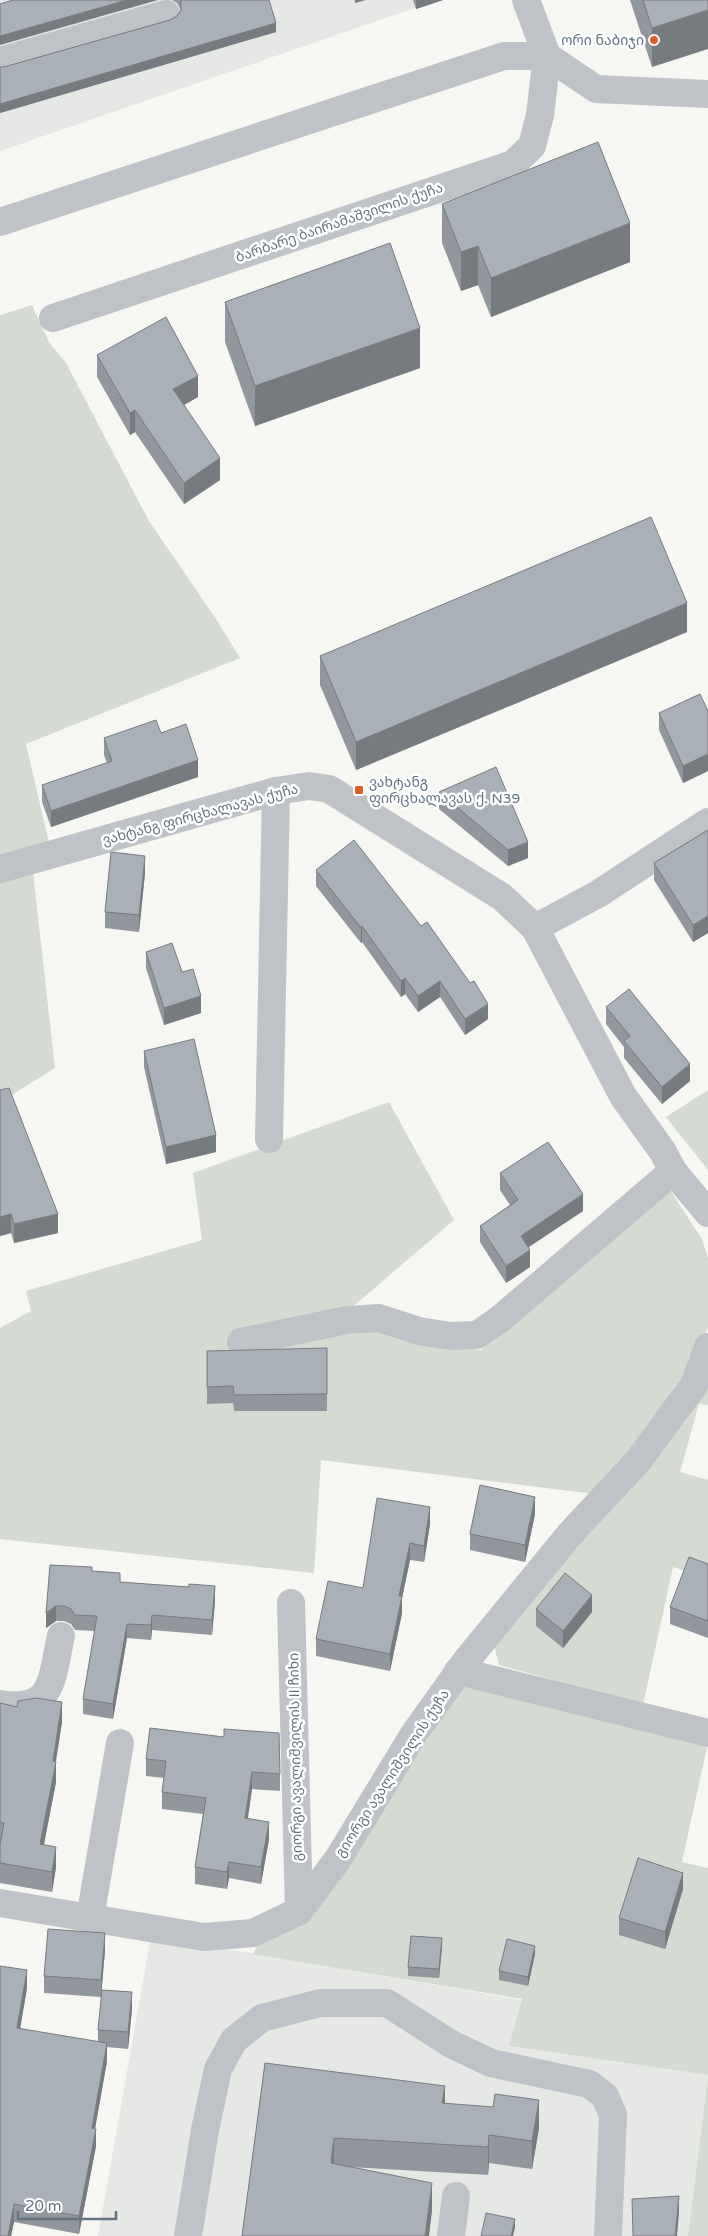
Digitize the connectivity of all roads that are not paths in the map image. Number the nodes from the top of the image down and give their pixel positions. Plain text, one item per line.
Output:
1 (526, 0) edge
2 (166, 14) dead end
3 (547, 56) junction
4 (0, 61) edge
5 (708, 94) edge
6 (0, 222) edge
7 (53, 318) dead end
8 (276, 791) junction
9 (708, 822) edge
10 (0, 869) edge
11 (535, 928) junction
12 (269, 1140) dead end
13 (673, 1171) junction
14 (708, 1213) edge
15 (241, 1342) dead end
16 (708, 1346) edge
17 (291, 1603) dead end
18 (61, 1636) dead end
19 (458, 1671) junction
20 (0, 1704) edge
21 (708, 1733) edge
22 (120, 1743) dead end
23 (0, 1902) edge
24 (299, 1911) junction
25 (90, 1918) junction
26 (456, 2196) dead end
27 (188, 2236) edge
28 (451, 2236) edge
29 (608, 2236) edge

1 - 3 street
2 - 4 street
3 - 5 street
3 - 6 street
3 - 7 street, ბარბარე ბაირამაშვილის ქუჩა
8 - 10 street, ვახტანგ ფირცხალავას ქუჩა
8 - 11 street, ვახტანგ ფირცხალავას ქუჩა
8 - 12 street
9 - 11 street
11 - 13 street, ვახტანგ ფირცხალავას ქუჩა
13 - 14 street, ვახტანგ ფირცხალავას ქუჩა
13 - 15 street
16 - 19 street, გიორგი ავალიშვილის ქუჩა
17 - 24 street, გიორგი ავალიშვილის II ჩიხი
18 - 20 street
19 - 21 street
19 - 24 street, გიორგი ავალიშვილის ქუჩა
22 - 25 street
23 - 25 street, გიორგი ავალიშვილის ქუჩა
24 - 25 street, გიორგი ავალიშვილის ქუჩა
26 - 28 street
27 - 29 street

